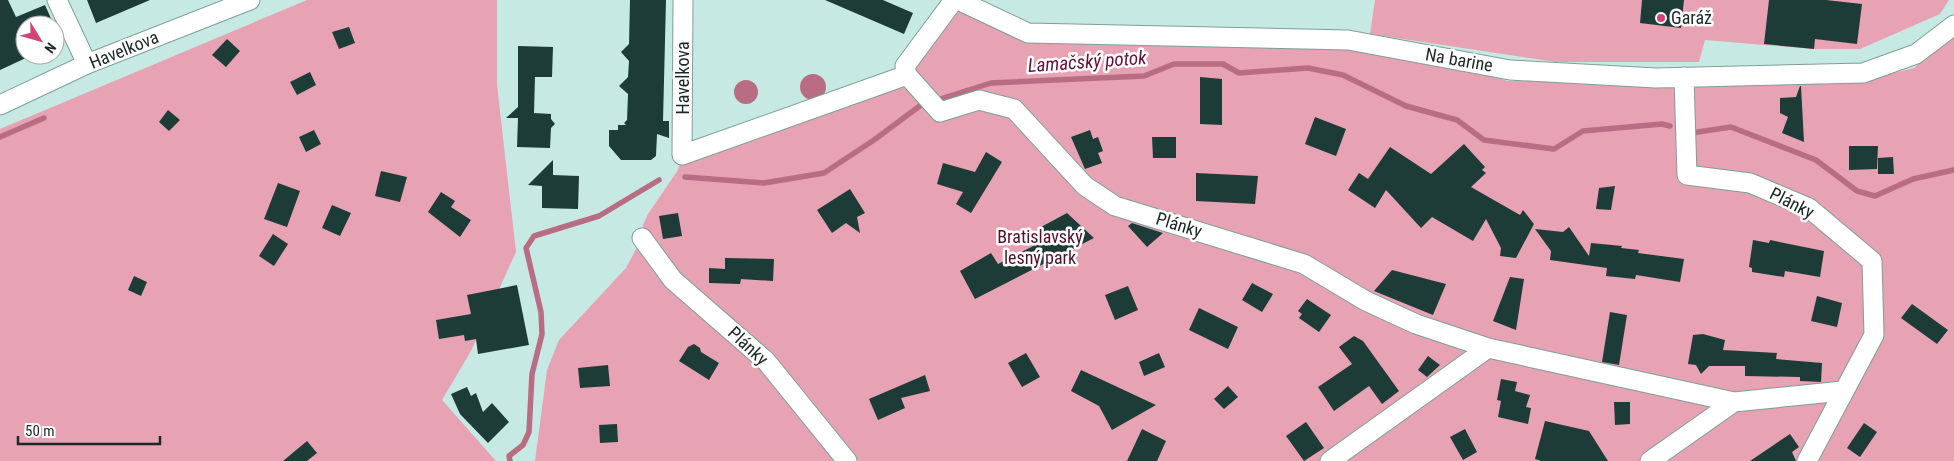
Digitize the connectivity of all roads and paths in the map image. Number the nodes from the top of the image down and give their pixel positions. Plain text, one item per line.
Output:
1 (56, 0) edge
2 (250, 0) edge
3 (683, 0) edge
4 (954, 0) edge
5 (958, 0) edge
6 (1954, 25) edge
7 (87, 64) junction
8 (907, 75) junction
9 (1684, 77) junction
10 (0, 105) edge
11 (642, 238) dead end
12 (1488, 348) junction
13 (1843, 391) junction
14 (1734, 402) junction
15 (848, 461) edge
16 (1330, 461) edge
17 (1650, 461) edge
18 (1807, 461) edge

1 - 7 street
2 - 7 street, Havelkova
3 - 8 street, Havelkova
4 - 8 street
5 - 9 street, Na barine
6 - 9 street, Na barine
7 - 10 street, Havelkova
8 - 12 street, Plánky
9 - 13 street, Plánky
11 - 15 street, Plánky
12 - 14 street, Plánky
12 - 16 street
13 - 14 street, Plánky
13 - 18 street, Plánky
14 - 17 street, Plánky

